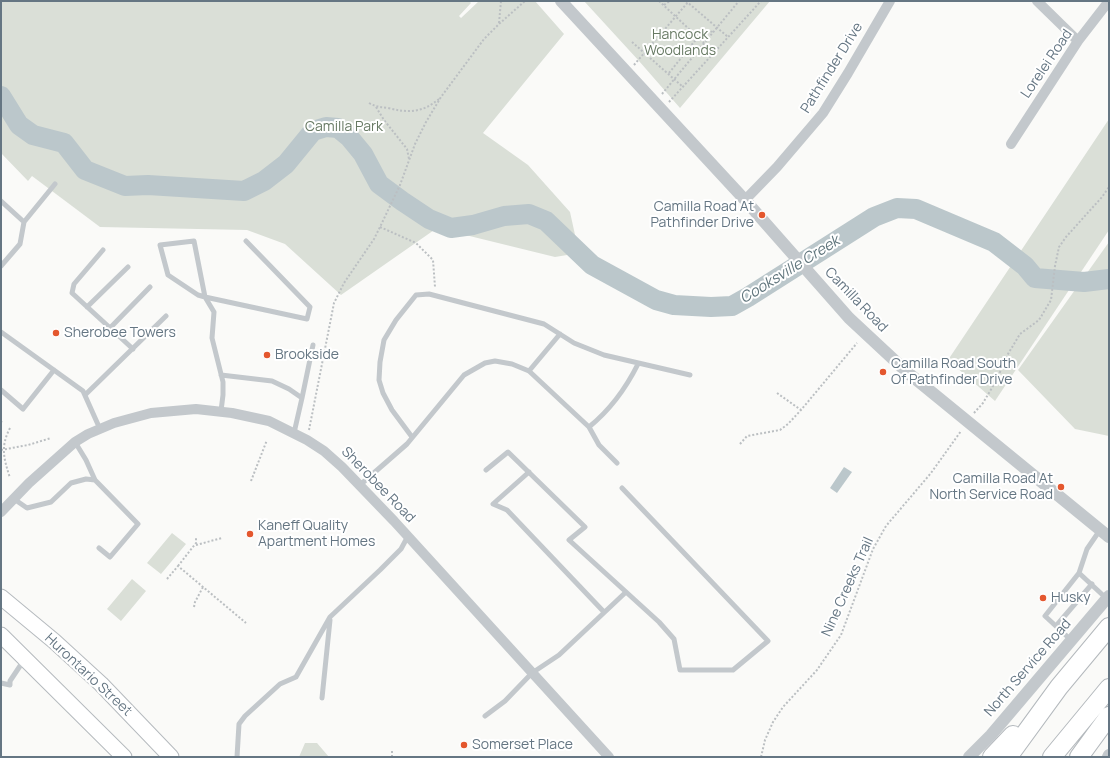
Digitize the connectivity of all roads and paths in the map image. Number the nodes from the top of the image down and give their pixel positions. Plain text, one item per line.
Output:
1 (501, 1) edge
2 (526, 1) edge
3 (561, 1) edge
4 (660, 1) edge
5 (670, 1) edge
6 (739, 1) edge
7 (761, 1) edge
8 (890, 1) edge
9 (1037, 1) edge
10 (1109, 1) edge
11 (688, 2) edge
12 (664, 5) junction
13 (676, 17) junction
14 (499, 24) junction
15 (717, 28) junction
16 (714, 31) junction
17 (698, 37) junction
18 (728, 37) junction
19 (1078, 41) junction
20 (632, 42) dead end
21 (704, 43) junction
22 (644, 54) junction
23 (628, 73) junction
24 (669, 73) junction
25 (675, 79) junction
26 (683, 87) junction
27 (441, 97) junction
28 (369, 103) dead end
29 (376, 107) junction
30 (659, 107) junction
31 (1011, 144) dead end
32 (410, 160) junction
33 (55, 184) dead end
34 (1109, 187) edge
35 (1, 200) edge
36 (745, 200) junction
37 (24, 222) junction
38 (380, 227) junction
39 (246, 241) dead end
40 (103, 250) dead end
41 (1, 266) edge
42 (128, 267) dead end
43 (150, 287) dead end
44 (204, 296) junction
45 (436, 296) junction
46 (87, 307) junction
47 (166, 316) dead end
48 (110, 328) junction
49 (1, 332) edge
50 (560, 334) junction
51 (856, 343) dead end
52 (313, 345) dead end
53 (133, 348) junction
54 (638, 364) junction
55 (54, 370) junction
56 (529, 371) junction
57 (221, 376) junction
58 (690, 376) dead end
59 (1, 390) edge
60 (777, 393) dead end
61 (85, 395) junction
62 (302, 398) junction
63 (801, 410) junction
64 (221, 411) junction
65 (974, 414) dead end
66 (589, 427) junction
67 (10, 428) dead end
68 (100, 429) junction
69 (962, 429) dead end
70 (294, 433) junction
71 (412, 437) junction
72 (50, 438) dead end
73 (267, 440) dead end
74 (307, 440) junction
75 (75, 442) junction
76 (740, 444) dead end
77 (2, 450) edge
78 (617, 463) dead end
79 (486, 470) dead end
80 (529, 472) junction
81 (10, 478) dead end
82 (95, 480) junction
83 (251, 481) dead end
84 (360, 485) junction
85 (622, 488) dead end
86 (14, 499) junction
87 (1, 512) edge
88 (1104, 534) edge
89 (408, 536) junction
90 (196, 538) dead end
91 (222, 538) dead end
92 (194, 545) junction
93 (98, 548) dead end
94 (178, 566) junction
95 (1079, 573) junction
96 (167, 579) dead end
97 (1092, 584) junction
98 (202, 587) junction
99 (626, 592) junction
100 (1, 597) edge
101 (1108, 597) edge
102 (194, 607) dead end
103 (604, 612) junction
104 (330, 617) junction
105 (246, 623) dead end
106 (1056, 626) junction
107 (1109, 626) edge
108 (1, 635) edge
109 (1071, 640) junction
110 (26, 658) junction
111 (532, 673) junction
112 (1, 683) edge
113 (1058, 687) junction
114 (1109, 688) edge
115 (322, 698) dead end
116 (485, 716) dead end
117 (1109, 716) edge
118 (392, 750) dead end
119 (124, 757) edge
120 (171, 757) edge
121 (237, 757) edge
122 (392, 757) edge
123 (609, 757) edge
124 (761, 757) edge
125 (969, 757) edge
126 (992, 757) edge
127 (1008, 757) edge
128 (1052, 757) edge
129 (1079, 757) edge

1 - 14 path
2 - 14 path
3 - 23 street, Camilla Road
4 - 12 path
5 - 12 path
6 - 15 path
7 - 18 path
8 - 36 street, Pathfinder Drive
9 - 19 street
10 - 19 street, Lorelei Road
11 - 13 path
11 - 15 path
12 - 13 path
13 - 17 path
13 - 22 path
14 - 27 path
15 - 16 path
15 - 18 path
16 - 17 path
16 - 21 path
17 - 21 path
17 - 24 path
18 - 26 path
19 - 31 street, Lorelei Road
20 - 22 path
21 - 25 path
22 - 23 path
22 - 24 path
23 - 30 street, Camilla Road
24 - 25 path
25 - 26 path
25 - 30 path
26 - 30 path
27 - 29 path
27 - 32 path
28 - 29 path
29 - 32 path
30 - 36 street, Camilla Road
32 - 38 path
33 - 37 lane
34 - 65 path
35 - 37 lane
36 - 88 street, Camilla Road
37 - 41 lane
38 - 45 path
38 - 74 path
39 - 44 lane
40 - 46 lane
42 - 46 lane
43 - 48 lane
44 - 44 lane
44 - 57 lane
45 - 50 lane
45 - 71 lane
46 - 48 lane
47 - 53 lane
48 - 53 lane
49 - 55 lane
50 - 54 lane
50 - 56 lane
51 - 63 path
52 - 62 lane
53 - 61 lane
54 - 58 lane
54 - 66 lane
55 - 59 lane
55 - 61 lane
56 - 66 lane
56 - 71 lane
57 - 62 lane
57 - 64 lane
60 - 63 path
61 - 68 lane
62 - 70 lane
63 - 76 path
64 - 68 street, Sherobee Road
64 - 70 street, Sherobee Road
66 - 78 lane
67 - 77 path
68 - 75 street, Sherobee Road
69 - 124 path, Nine Creeks Trail
70 - 74 street, Sherobee Road
71 - 84 lane
72 - 77 path
73 - 83 path
74 - 84 street, Sherobee Road
75 - 82 lane
75 - 86 street, Sherobee Road
77 - 81 path
79 - 80 lane
80 - 99 lane
80 - 103 lane
82 - 86 lane
82 - 93 lane
84 - 89 street, Sherobee Road
85 - 99 lane
86 - 87 street, Sherobee Road
88 - 95 lane
89 - 104 lane
89 - 111 street, Sherobee Road
90 - 92 path
91 - 92 path
92 - 94 path
94 - 96 path
94 - 98 path
95 - 97 lane
95 - 106 lane
97 - 101 lane
97 - 106 lane
98 - 102 path
98 - 105 path
99 - 103 lane
100 - 120 main road, Hurontario Street
101 - 109 street, North Service Road
103 - 111 lane
104 - 115 lane
104 - 121 lane
106 - 109 lane
107 - 113 highway
108 - 110 main road
109 - 125 street, North Service Road
110 - 112 lane
110 - 119 main road
111 - 116 lane
111 - 123 street, Sherobee Road
113 - 126 highway
113 - 127 highway
114 - 128 highway
117 - 129 highway
118 - 122 path

